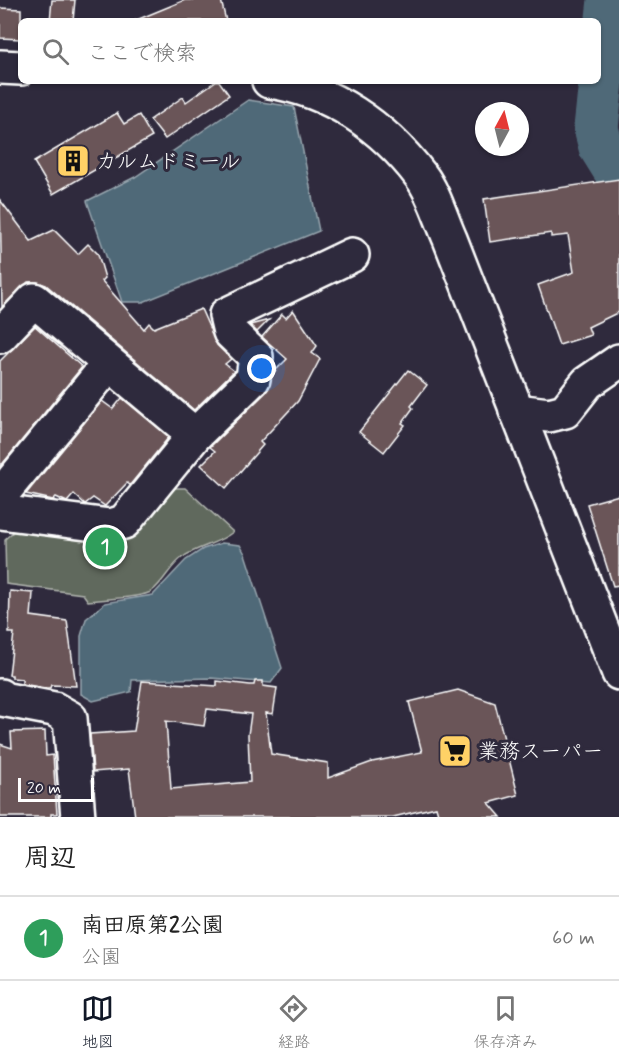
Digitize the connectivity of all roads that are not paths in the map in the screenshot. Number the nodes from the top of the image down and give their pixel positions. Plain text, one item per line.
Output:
1 (0, 67) edge
2 (18, 68) edge
3 (290, 84) edge
4 (352, 255) dead end
5 (0, 336) edge
6 (619, 361) edge
7 (108, 364) junction
8 (516, 411) junction
9 (195, 435) junction
10 (0, 496) edge
11 (0, 512) edge
12 (619, 673) edge
13 (0, 696) edge
14 (78, 817) edge

1 - 2 street
3 - 8 street
4 - 9 street
5 - 7 street
6 - 8 street
7 - 9 street
7 - 10 street
8 - 12 street
9 - 11 street
13 - 14 street

